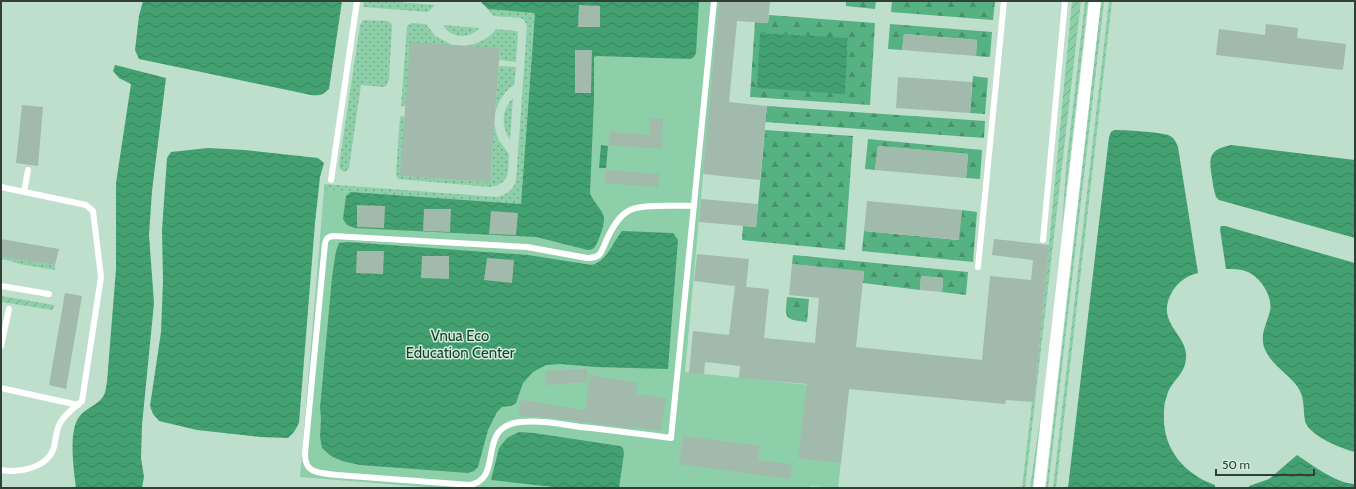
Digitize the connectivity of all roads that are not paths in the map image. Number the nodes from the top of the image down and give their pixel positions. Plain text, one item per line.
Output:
1 (358, 1) edge
2 (714, 1) edge
3 (1004, 1) edge
4 (1065, 1) edge
5 (1095, 1) edge
6 (28, 170) dead end
7 (331, 180) dead end
8 (1, 187) edge
9 (24, 192) junction
10 (694, 206) junction
11 (1043, 240) dead end
12 (978, 267) dead end
13 (1, 286) edge
14 (49, 294) dead end
15 (8, 309) dead end
16 (1, 346) edge
17 (1, 388) edge
18 (78, 405) junction
19 (1, 470) edge
20 (1039, 488) edge

1 - 7 lane
2 - 10 lane
3 - 12 lane
4 - 11 lane
5 - 20 street
6 - 9 lane
8 - 9 lane
9 - 18 lane
10 - 10 lane
13 - 14 lane
15 - 16 lane
17 - 18 lane
18 - 19 lane

